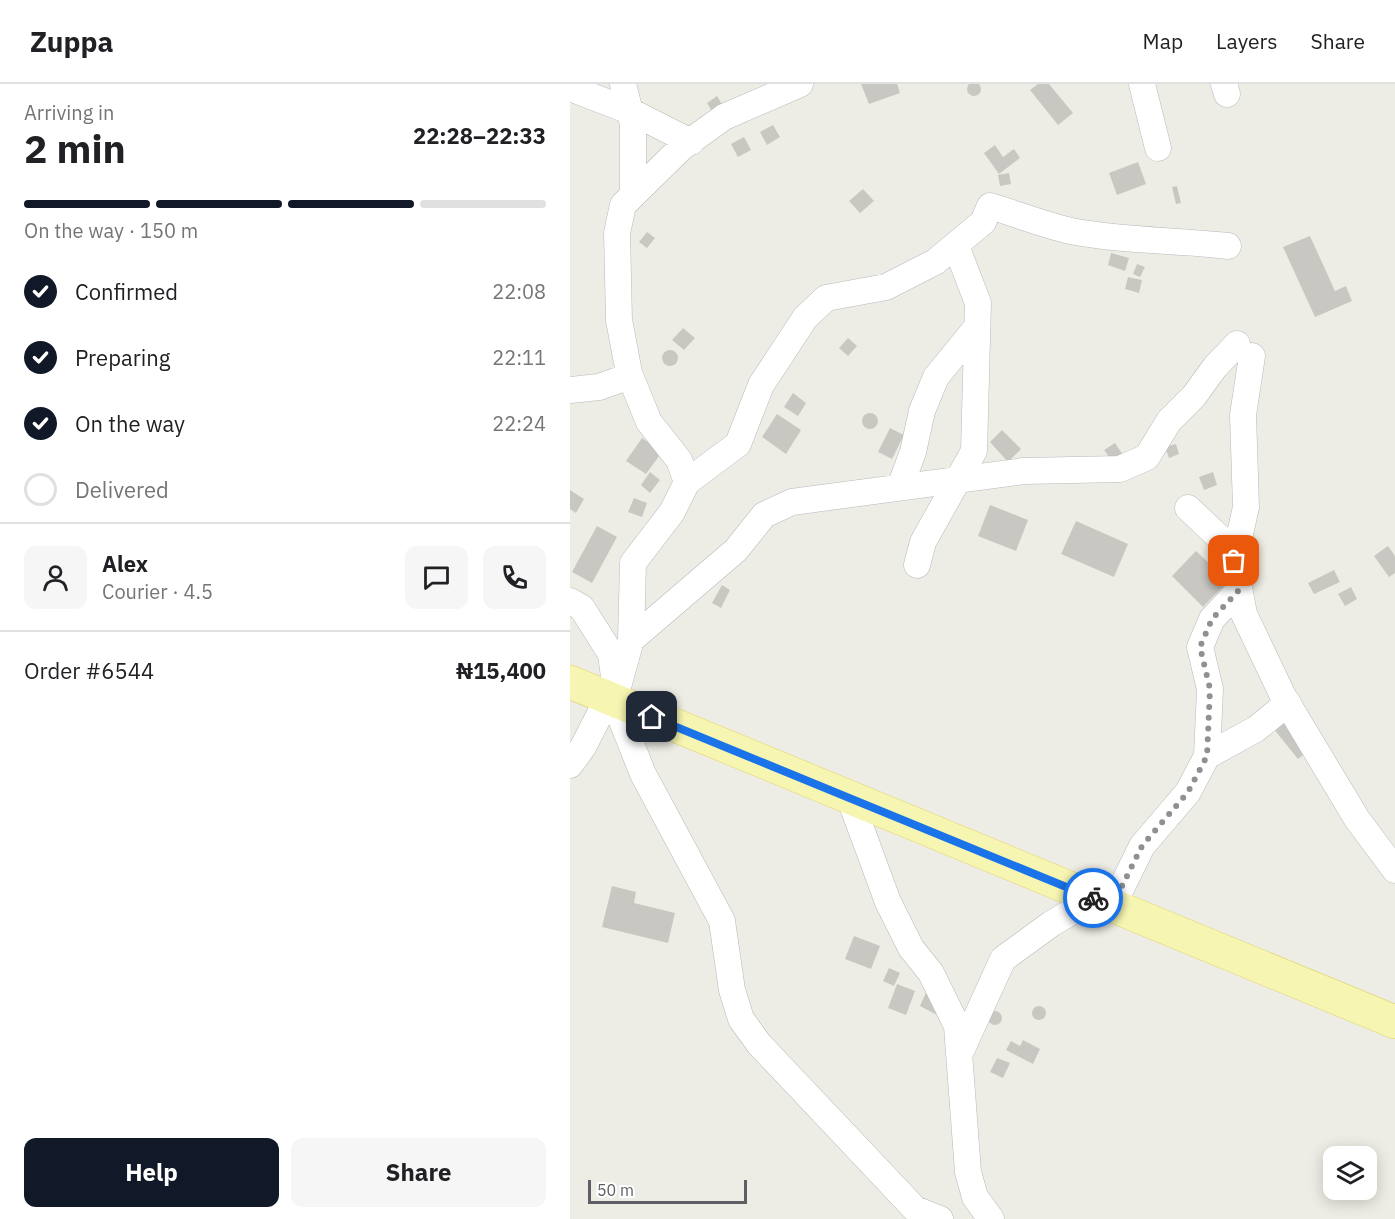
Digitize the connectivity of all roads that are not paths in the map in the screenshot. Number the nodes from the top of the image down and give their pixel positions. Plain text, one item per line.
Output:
1 (623, 84) edge
2 (800, 84) edge
3 (1142, 84) edge
4 (570, 88) edge
5 (630, 111) junction
6 (691, 142) junction
7 (1158, 148) dead end
8 (633, 193) junction
9 (956, 246) junction
10 (1228, 246) dead end
11 (977, 327) junction
12 (630, 376) junction
13 (570, 390) edge
14 (960, 479) junction
15 (687, 482) junction
16 (900, 487) junction
17 (1188, 508) dead end
18 (1234, 561) junction
19 (917, 564) dead end
20 (1239, 590) junction
21 (570, 601) edge
22 (631, 640) junction
23 (570, 682) edge
24 (613, 698) junction
25 (1288, 703) junction
26 (1207, 756) junction
27 (570, 765) edge
28 (850, 799) junction
29 (1395, 870) edge
30 (1103, 903) junction
31 (1395, 1022) edge
32 (959, 1058) junction
33 (940, 1219) edge
34 (991, 1219) edge

1 - 5 street
2 - 6 street
3 - 7 street
4 - 5 street
5 - 6 street
5 - 8 street
6 - 8 street
8 - 12 street
9 - 10 street
9 - 11 street
9 - 15 street
11 - 14 street
11 - 16 street
12 - 13 street
12 - 15 street
14 - 16 street
14 - 18 street
14 - 19 street
15 - 22 street
16 - 22 street
17 - 18 street
18 - 20 street
20 - 25 street
20 - 26 street
21 - 24 street
22 - 24 street
23 - 24 main road
24 - 27 street
24 - 28 main road
24 - 33 street
25 - 26 street
25 - 29 street
26 - 30 street
28 - 30 main road
28 - 32 street
30 - 31 main road
30 - 32 street
32 - 34 street

